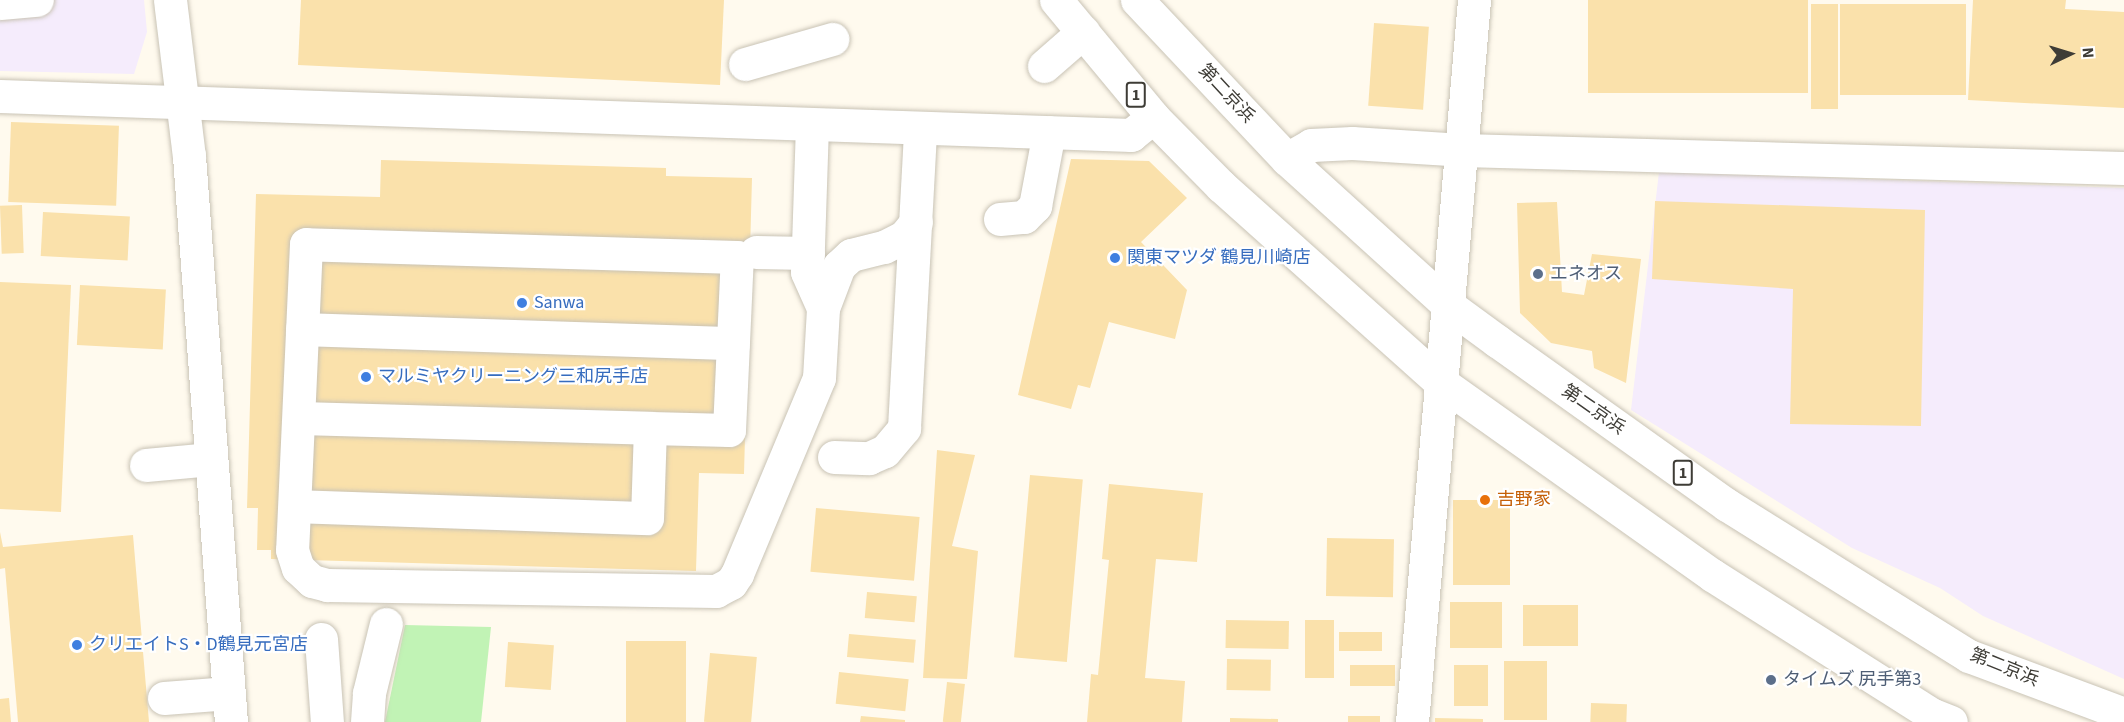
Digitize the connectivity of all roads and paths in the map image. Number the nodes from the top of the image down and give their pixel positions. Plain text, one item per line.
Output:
1 (37, 0) edge
2 (170, 0) edge
3 (1056, 0) edge
4 (1137, 0) edge
5 (1474, 0) edge
6 (0, 3) edge
7 (1083, 32) junction
8 (832, 39) dead end
9 (745, 64) dead end
10 (1044, 66) dead end
11 (0, 96) edge
12 (180, 102) junction
13 (1153, 117) junction
14 (812, 124) junction
15 (920, 128) junction
16 (1049, 132) junction
17 (1462, 150) junction
18 (1287, 159) junction
19 (2124, 168) edge
20 (1000, 219) dead end
21 (916, 222) junction
22 (884, 247) junction
23 (756, 252) dead end
24 (808, 253) junction
25 (913, 279) junction
26 (1448, 305) junction
27 (823, 308) junction
28 (302, 329) junction
29 (733, 343) junction
30 (1440, 381) junction
31 (298, 418) junction
32 (650, 428) junction
33 (834, 458) dead end
34 (211, 459) junction
35 (146, 465) dead end
36 (295, 506) junction
37 (386, 624) dead end
38 (321, 639) dead end
39 (164, 698) dead end
40 (230, 708) edge
41 (2124, 714) edge
42 (327, 722) edge
43 (368, 722) edge
44 (1412, 722) edge
45 (1951, 722) edge

1 - 6 main road
2 - 12 main road
3 - 7 main road, 1
4 - 18 main road, 第二京浜 / 1
5 - 17 main road
7 - 10 main road
7 - 13 main road, 1
8 - 9 main road
11 - 12 main road
12 - 14 main road
12 - 34 main road
13 - 16 main road
13 - 30 main road, 1
14 - 15 main road
14 - 24 main road
15 - 16 main road
15 - 21 main road
16 - 20 main road
17 - 18 main road
17 - 19 main road
17 - 26 main road
18 - 26 main road, 第二京浜 / 1
21 - 22 main road
21 - 25 main road
22 - 25 main road
22 - 27 main road
23 - 24 main road
24 - 27 main road
25 - 33 main road
26 - 30 main road
26 - 41 main road, 第二京浜 / 1
27 - 36 main road
28 - 29 main road
28 - 29 main road
28 - 31 main road
29 - 32 main road
30 - 44 main road
30 - 45 main road, 1
31 - 32 main road
31 - 36 main road
32 - 36 main road
34 - 35 main road
34 - 40 main road
37 - 43 main road
38 - 42 main road
39 - 40 main road

